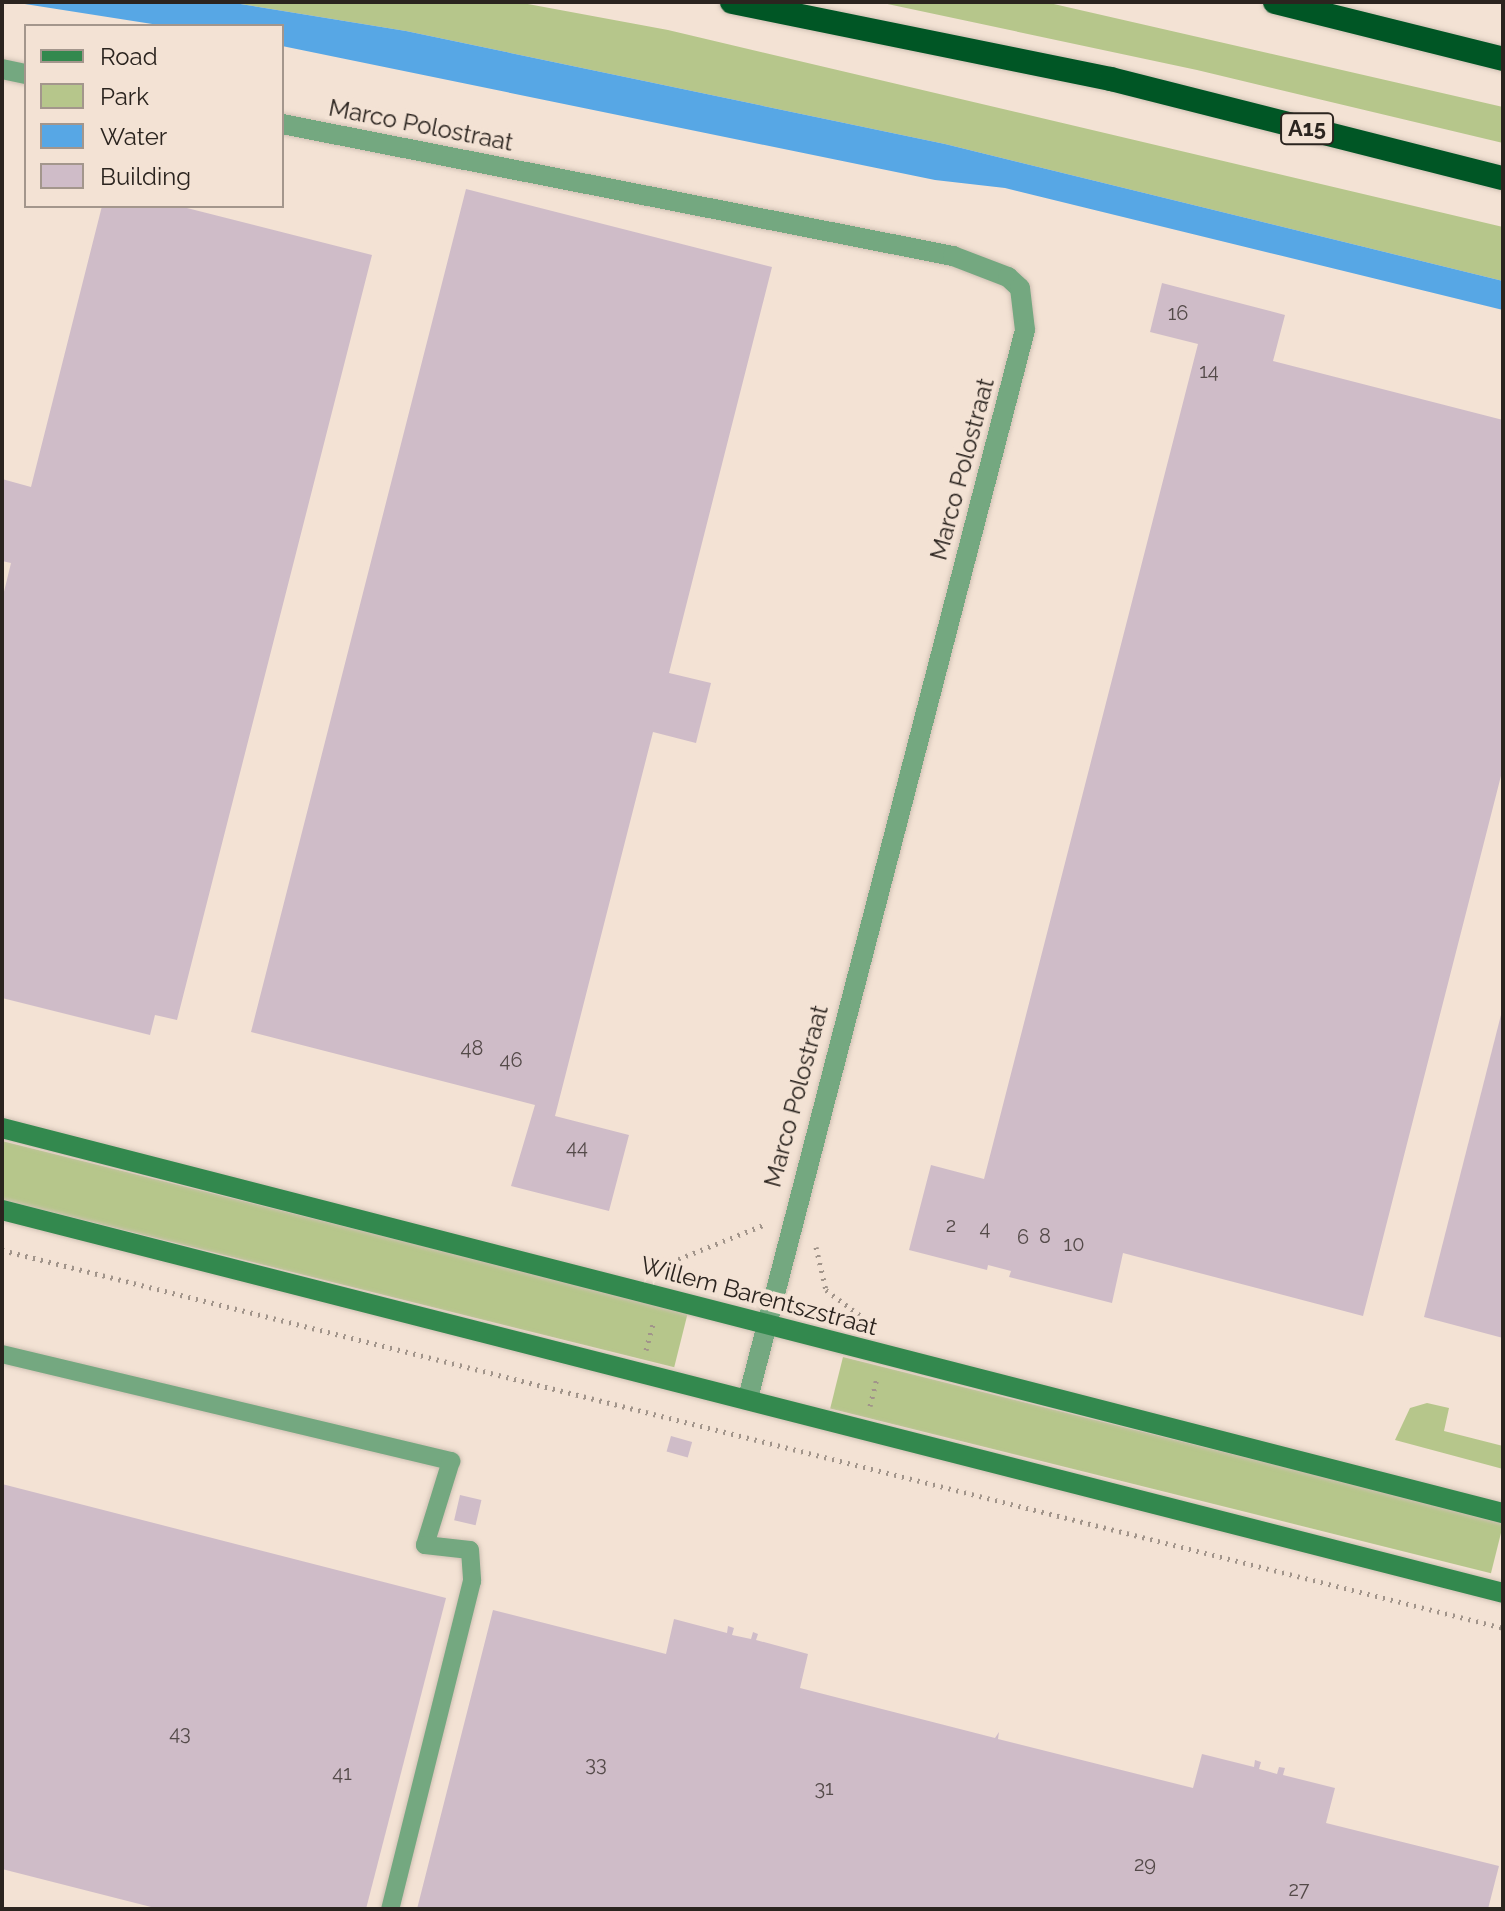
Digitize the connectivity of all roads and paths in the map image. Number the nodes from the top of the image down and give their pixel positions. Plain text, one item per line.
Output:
1 (732, 2) edge
2 (1275, 2) edge
3 (1503, 59) edge
4 (2, 69) edge
5 (24, 74) edge
6 (284, 124) edge
7 (1503, 178) edge
8 (2, 1128) edge
9 (2, 1210) edge
10 (2, 1250) edge
11 (766, 1324) junction
12 (2, 1354) edge
13 (748, 1398) junction
14 (1503, 1513) edge
15 (1503, 1593) edge
16 (1503, 1628) edge
17 (390, 1909) edge

1 - 7 highway, A15
2 - 3 highway
4 - 5 street
6 - 11 street, Marco Polostraat
8 - 11 main road, Willem Barentszstraat
9 - 13 main road
10 - 16 path
11 - 13 street, Marco Polostraat
11 - 14 main road, Willem Barentszstraat
12 - 17 lane
13 - 15 main road

